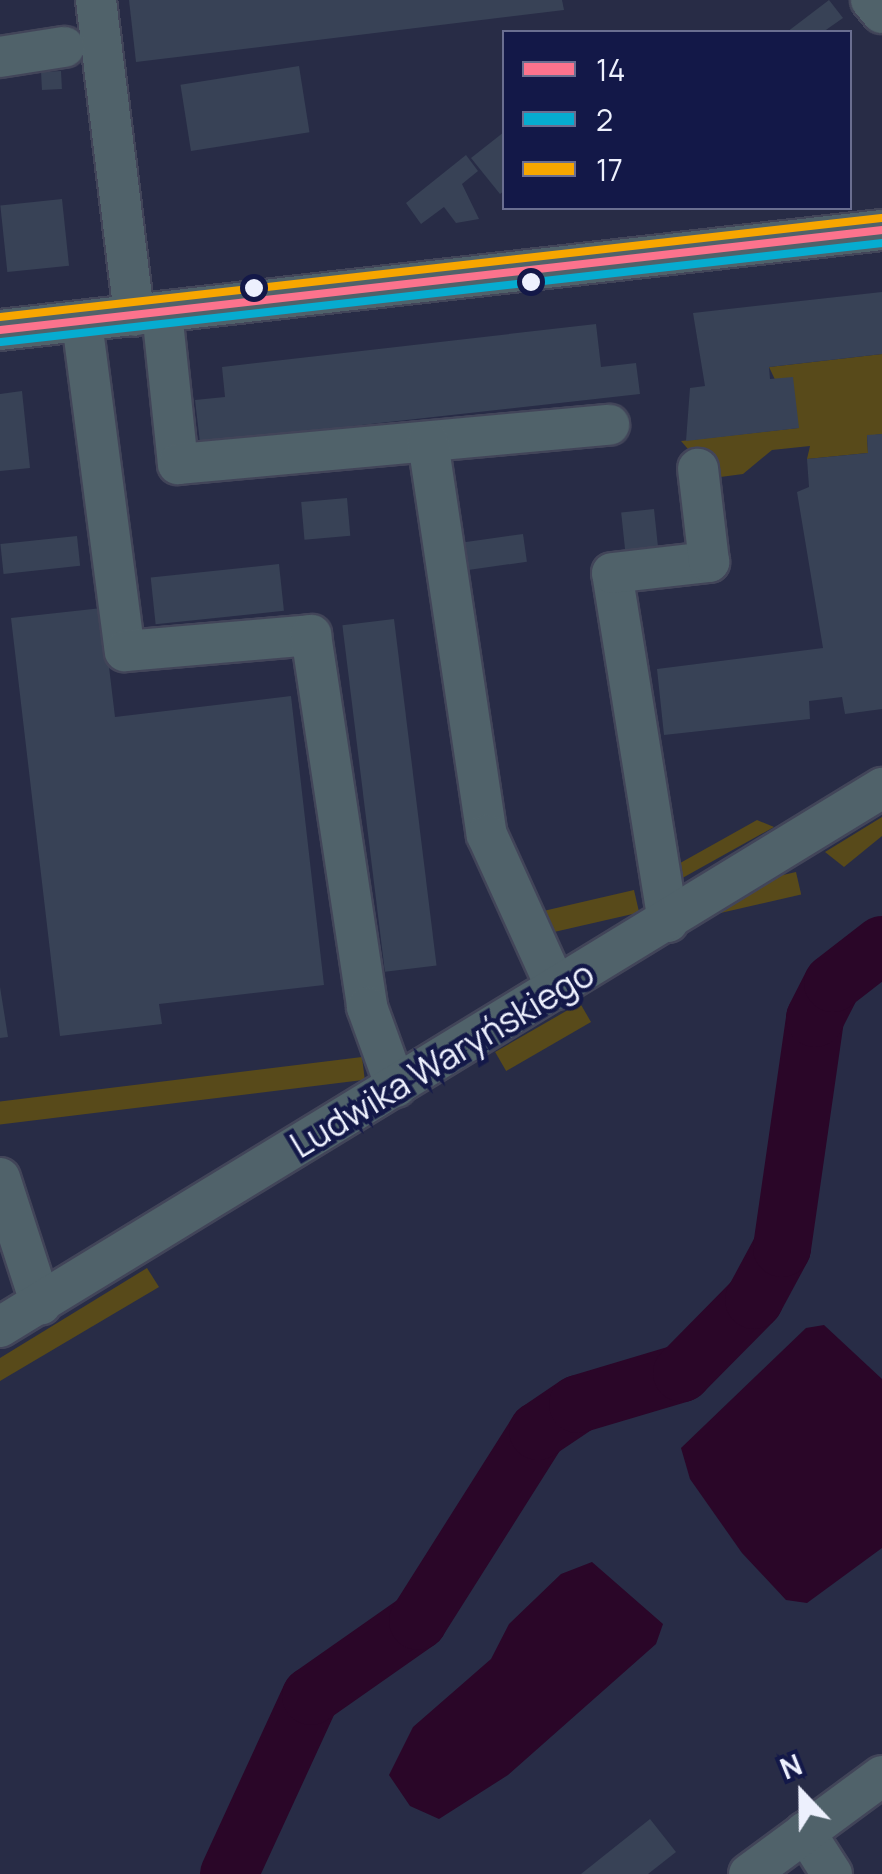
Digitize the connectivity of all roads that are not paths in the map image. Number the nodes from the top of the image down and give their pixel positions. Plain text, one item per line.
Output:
1 (96, 0) edge
2 (870, 0) edge
3 (882, 13) edge
4 (64, 47) dead end
5 (0, 56) edge
6 (882, 230) edge
7 (148, 314) junction
8 (82, 322) junction
9 (0, 330) edge
10 (609, 426) dead end
11 (428, 442) junction
12 (698, 469) dead end
13 (882, 788) edge
14 (668, 922) junction
15 (556, 989) junction
16 (396, 1088) junction
17 (0, 1178) edge
18 (41, 1304) junction
19 (0, 1327) edge
20 (882, 1776) edge
21 (805, 1832) junction
22 (748, 1874) edge
23 (832, 1874) edge

1 - 7 street
2 - 3 street
4 - 5 street
6 - 7 street
7 - 8 street
7 - 11 street
8 - 9 street
8 - 16 street
10 - 11 street
11 - 15 street
12 - 14 street
13 - 14 street, Ludwika Waryńskiego
14 - 15 street, Ludwika Waryńskiego
15 - 16 street, Ludwika Waryńskiego
16 - 18 street, Ludwika Waryńskiego
17 - 18 street
18 - 19 street, Ludwika Waryńskiego
20 - 21 street
21 - 22 street
21 - 23 street

